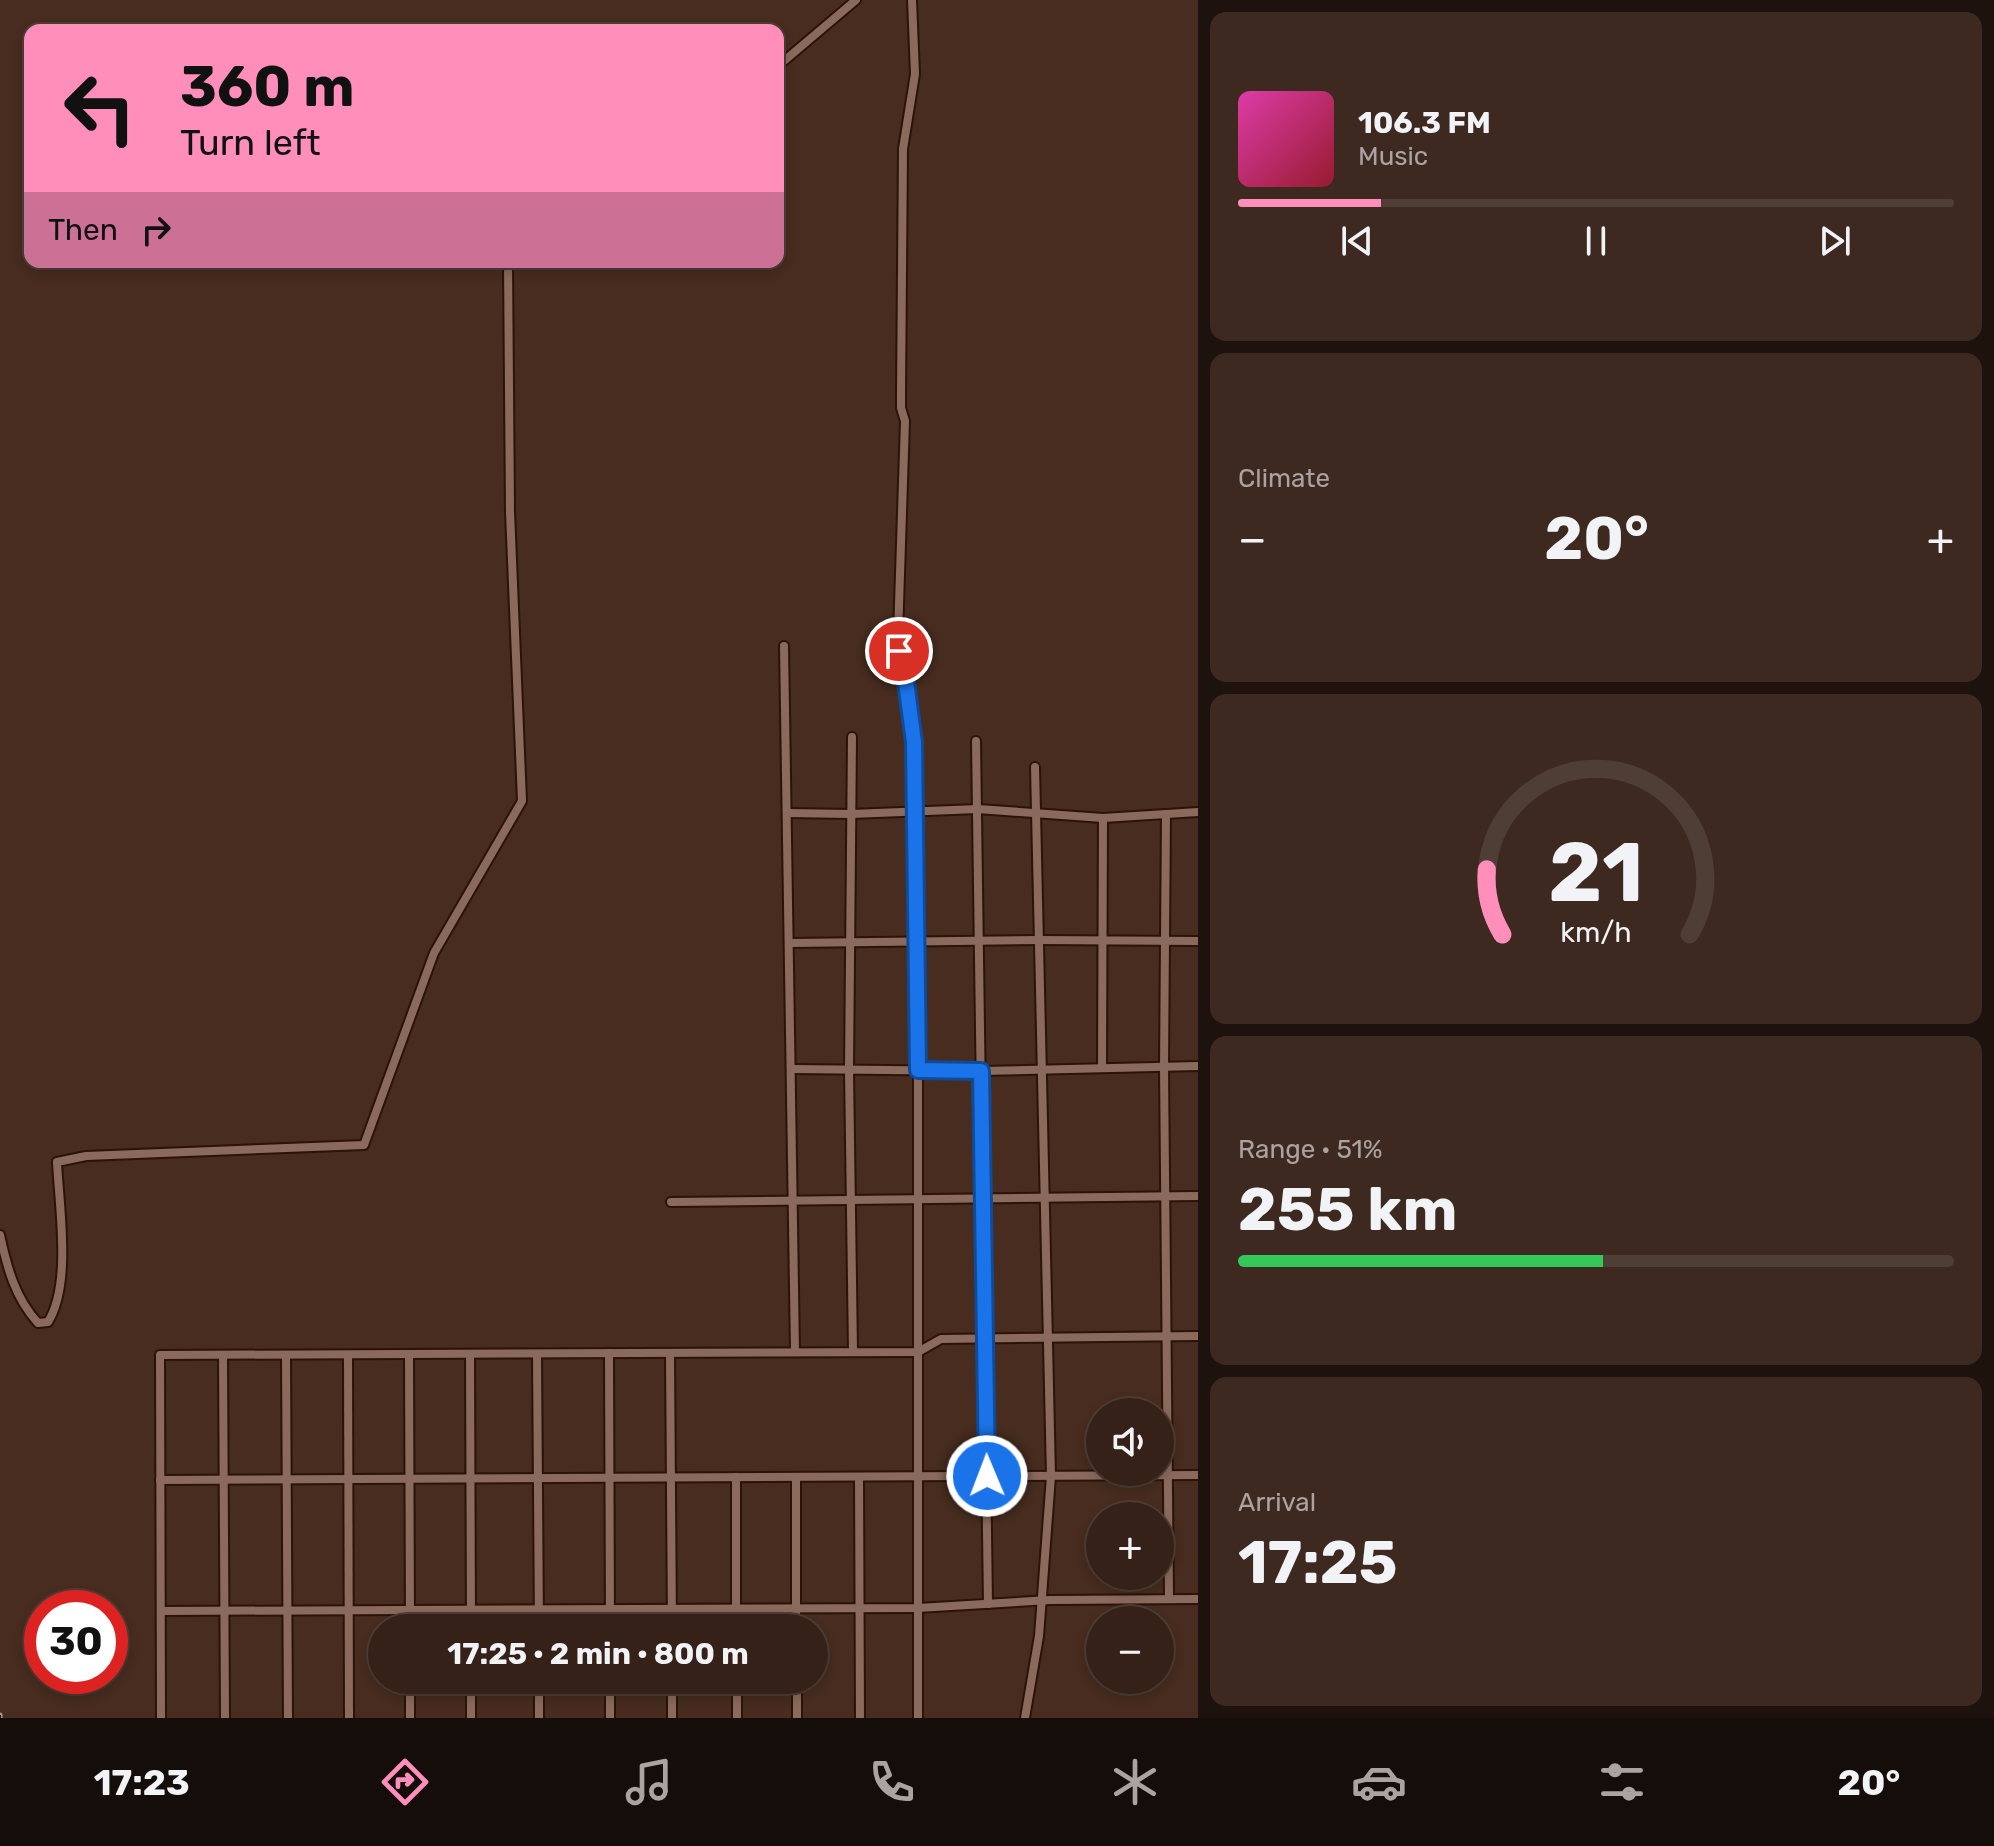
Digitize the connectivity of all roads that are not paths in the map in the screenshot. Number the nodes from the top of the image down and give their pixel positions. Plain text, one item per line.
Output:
1 (856, 0) edge
2 (912, 0) edge
3 (784, 61) edge
4 (508, 268) edge
5 (784, 646) dead end
6 (852, 737) dead end
7 (976, 741) dead end
8 (1035, 767) dead end
9 (978, 809) junction
10 (916, 812) junction
11 (1198, 812) edge
12 (787, 813) junction
13 (1036, 813) junction
14 (851, 814) junction
15 (1166, 814) junction
16 (1103, 818) junction
17 (1039, 940) junction
18 (1102, 940) junction
19 (979, 941) junction
20 (1165, 941) junction
21 (1198, 941) edge
22 (918, 942) junction
23 (790, 943) junction
24 (850, 944) junction
25 (1198, 1066) edge
26 (1102, 1067) junction
27 (1164, 1067) junction
28 (1042, 1068) junction
29 (792, 1069) junction
30 (849, 1070) junction
31 (918, 1070) junction
32 (981, 1071) junction
33 (1198, 1196) edge
34 (918, 1197) junction
35 (1166, 1197) junction
36 (1047, 1199) junction
37 (851, 1200) junction
38 (983, 1200) junction
39 (794, 1201) junction
40 (671, 1202) dead end
41 (0, 1235) edge
42 (1168, 1336) junction
43 (1198, 1336) edge
44 (1047, 1338) junction
45 (985, 1339) junction
46 (795, 1352) junction
47 (853, 1352) junction
48 (918, 1352) junction
49 (609, 1353) junction
50 (670, 1353) junction
51 (409, 1354) junction
52 (470, 1354) junction
53 (537, 1354) junction
54 (223, 1355) junction
55 (286, 1355) junction
56 (348, 1355) junction
57 (1168, 1398) edge
58 (1174, 1475) edge
59 (1198, 1475) edge
60 (919, 1476) junction
61 (987, 1476) junction
62 (1051, 1476) junction
63 (1086, 1476) edge
64 (736, 1477) junction
65 (796, 1477) junction
66 (859, 1477) junction
67 (538, 1478) junction
68 (609, 1478) junction
69 (671, 1478) junction
70 (348, 1479) junction
71 (409, 1479) junction
72 (470, 1479) junction
73 (160, 1480) junction
74 (224, 1480) junction
75 (287, 1480) junction
76 (1167, 1486) edge
77 (1169, 1599) junction
78 (1198, 1599) edge
79 (1041, 1601) junction
80 (988, 1604) junction
81 (736, 1608) junction
82 (796, 1608) junction
83 (860, 1608) junction
84 (918, 1608) junction
85 (539, 1609) junction
86 (610, 1609) junction
87 (671, 1609) junction
88 (287, 1610) junction
89 (349, 1610) junction
90 (410, 1610) junction
91 (471, 1610) junction
92 (161, 1611) junction
93 (224, 1611) junction
94 (410, 1614) edge
95 (471, 1614) edge
96 (539, 1614) edge
97 (610, 1614) edge
98 (671, 1614) edge
99 (736, 1614) edge
100 (796, 1614) edge
101 (410, 1694) edge
102 (471, 1694) edge
103 (539, 1694) edge
104 (610, 1694) edge
105 (672, 1694) edge
106 (737, 1694) edge
107 (797, 1694) edge
108 (161, 1718) edge
109 (225, 1718) edge
110 (288, 1718) edge
111 (349, 1718) edge
112 (410, 1718) edge
113 (471, 1718) edge
114 (539, 1718) edge
115 (610, 1718) edge
116 (672, 1718) edge
117 (737, 1718) edge
118 (797, 1718) edge
119 (860, 1718) edge
120 (918, 1718) edge
121 (1025, 1718) edge

1 - 3 street
2 - 10 street
4 - 41 street
5 - 12 street
6 - 14 street
7 - 9 street
8 - 13 street
9 - 10 street
9 - 13 street
9 - 19 street
10 - 14 street
10 - 22 street
11 - 15 street
12 - 14 street
12 - 23 street
13 - 16 street
13 - 17 street
14 - 24 street
15 - 16 street
15 - 20 street
16 - 18 street
17 - 18 street
17 - 19 street
17 - 28 street
18 - 20 street
18 - 26 street
19 - 22 street
19 - 32 street
20 - 21 street
20 - 27 street
22 - 24 street
22 - 31 street
23 - 24 street
23 - 29 street
24 - 30 street
25 - 27 street
26 - 27 street
26 - 28 street
27 - 35 street
28 - 32 street
28 - 36 street
29 - 30 street
29 - 39 street
30 - 31 street
30 - 37 street
31 - 32 street
31 - 34 street
32 - 38 street
33 - 35 street
34 - 37 street
34 - 38 street
34 - 48 street
35 - 36 street
35 - 42 street
36 - 38 street
36 - 44 street
37 - 39 street
37 - 47 street
38 - 45 street
39 - 40 street
39 - 46 street
42 - 43 street
42 - 44 street
42 - 57 street
44 - 45 street
44 - 62 street
45 - 48 street
45 - 61 street
46 - 47 street
46 - 50 street
47 - 48 street
48 - 60 street
49 - 50 street
49 - 53 street
49 - 68 street
50 - 69 street
51 - 52 street
51 - 56 street
51 - 71 street
52 - 53 street
52 - 72 street
53 - 67 street
54 - 55 street
54 - 73 street
54 - 74 street
55 - 56 street
55 - 75 street
56 - 70 street
58 - 59 street
60 - 61 street
60 - 66 street
60 - 84 street
61 - 62 street
61 - 80 street
62 - 63 street
62 - 79 street
64 - 65 street
64 - 69 street
64 - 81 street
65 - 66 street
65 - 82 street
66 - 83 street
67 - 68 street
67 - 72 street
67 - 85 street
68 - 69 street
68 - 86 street
69 - 87 street
70 - 71 street
70 - 75 street
70 - 89 street
71 - 72 street
71 - 90 street
72 - 91 street
73 - 74 street
73 - 92 street
74 - 75 street
74 - 93 street
75 - 88 street
76 - 77 street
77 - 78 street
77 - 79 street
79 - 80 street
79 - 121 street
80 - 84 street
81 - 82 street
81 - 87 street
81 - 99 street
82 - 83 street
82 - 100 street
83 - 84 street
83 - 119 street
84 - 120 street
85 - 86 street
85 - 91 street
85 - 96 street
86 - 87 street
86 - 97 street
87 - 98 street
88 - 89 street
88 - 93 street
88 - 110 street
89 - 90 street
89 - 111 street
90 - 91 street
90 - 94 street
91 - 95 street
92 - 93 street
92 - 108 street
93 - 109 street
101 - 112 street
102 - 113 street
103 - 114 street
104 - 115 street
105 - 116 street
106 - 117 street
107 - 118 street

